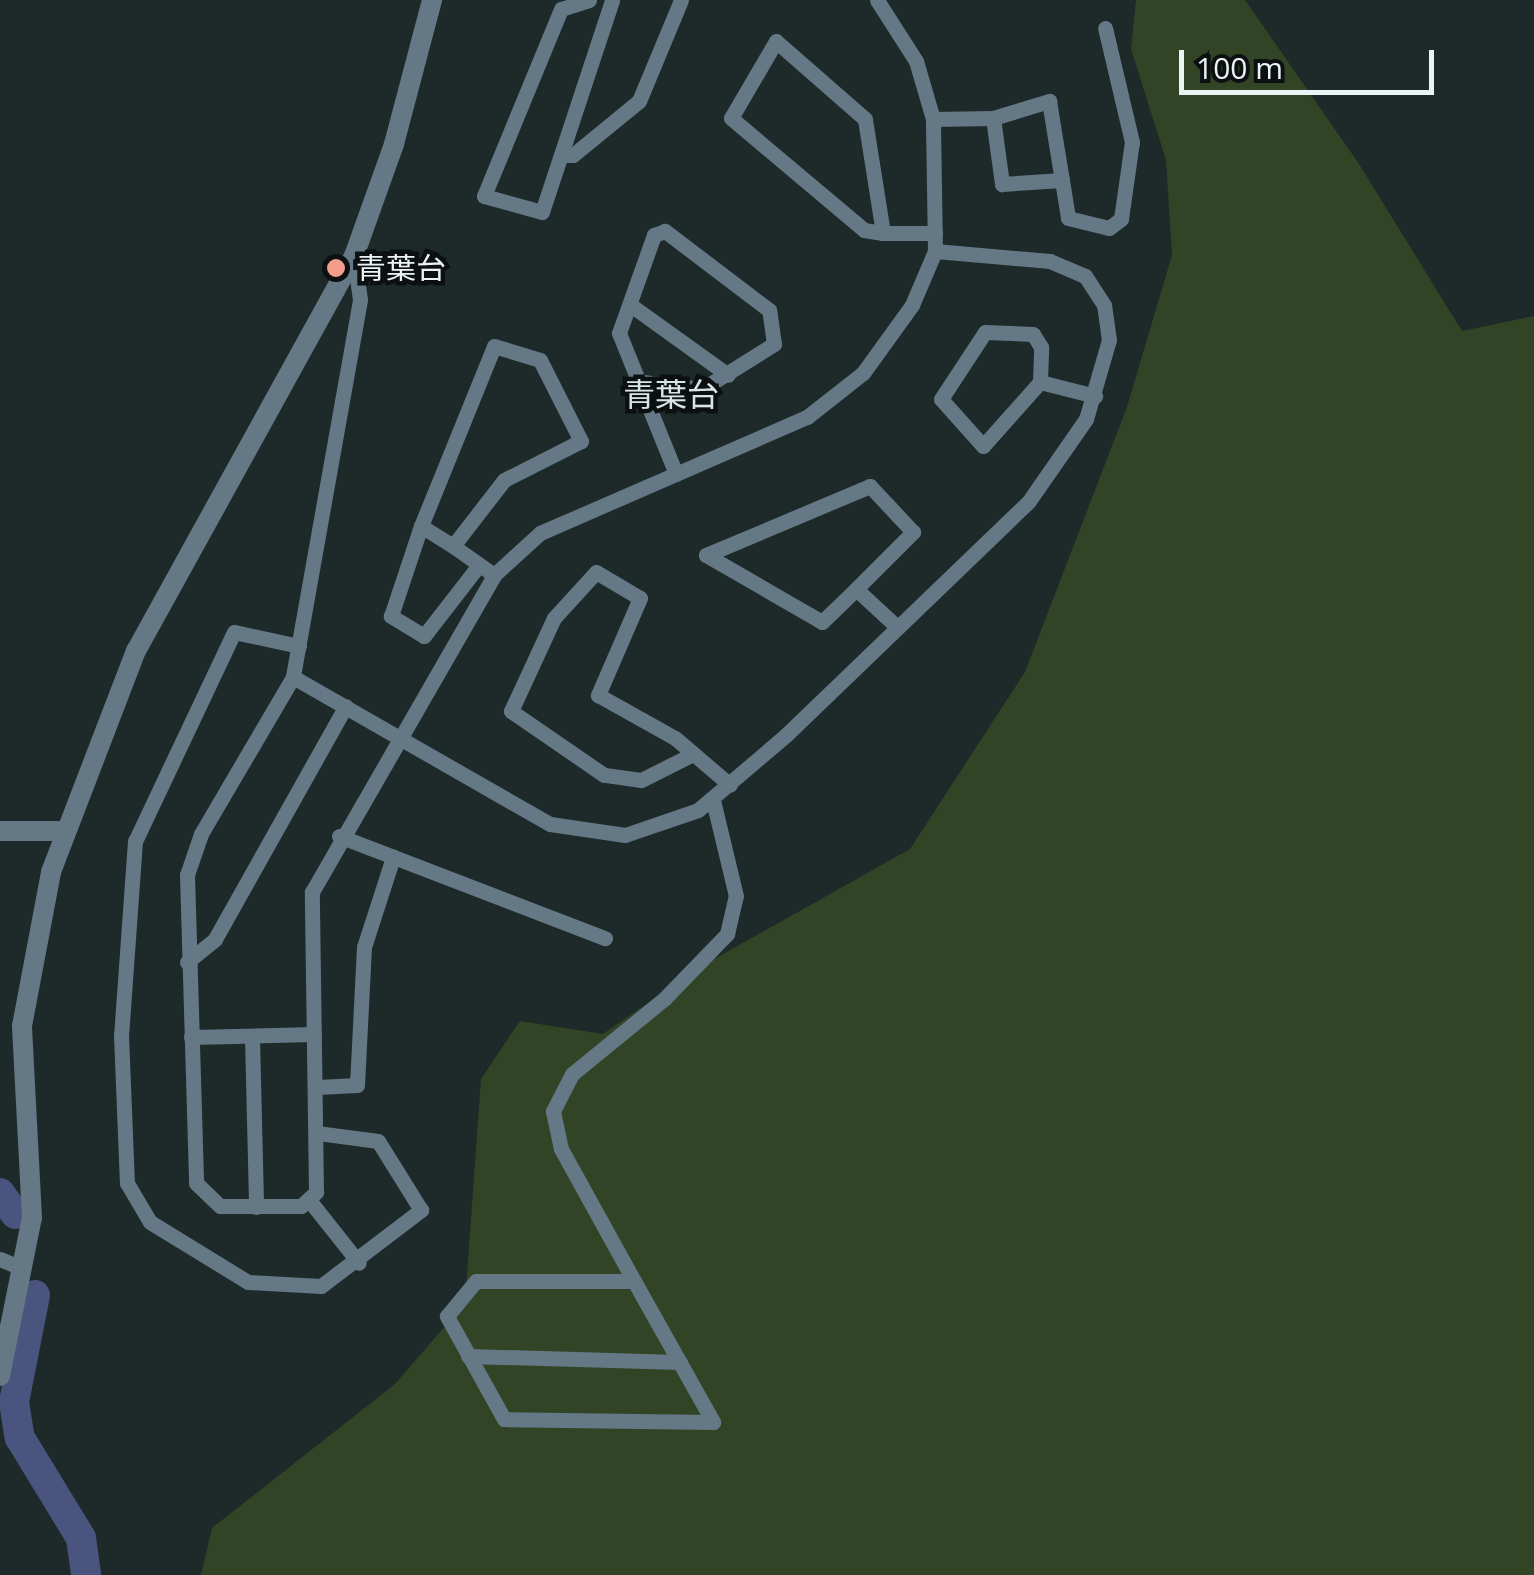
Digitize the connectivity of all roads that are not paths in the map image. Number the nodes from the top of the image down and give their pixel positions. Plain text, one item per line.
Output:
1 (432, 0) edge
2 (590, 0) edge
3 (612, 0) edge
4 (681, 0) edge
5 (876, 0) edge
6 (1105, 28) dead end
7 (993, 118) junction
8 (934, 119) junction
9 (564, 155) junction
10 (1062, 180) junction
11 (883, 233) junction
12 (935, 233) junction
13 (935, 251) junction
14 (354, 256) junction
15 (632, 306) junction
16 (728, 375) junction
17 (643, 382) junction
18 (1040, 382) junction
19 (1095, 396) junction
20 (676, 474) junction
21 (421, 526) junction
22 (453, 546) junction
23 (479, 565) junction
24 (494, 575) junction
25 (856, 590) junction
26 (896, 628) junction
27 (298, 646) junction
28 (293, 678) junction
29 (346, 706) junction
30 (400, 738) junction
31 (689, 756) junction
32 (730, 785) junction
33 (714, 800) junction
34 (64, 830) junction
35 (0, 831) edge
36 (339, 836) junction
37 (393, 857) junction
38 (605, 938) dead end
39 (187, 962) junction
40 (314, 1034) junction
41 (190, 1037) junction
42 (252, 1038) junction
43 (318, 1088) junction
44 (318, 1133) junction
45 (309, 1200) junction
46 (256, 1207) junction
47 (0, 1259) edge
48 (359, 1263) junction
49 (24, 1269) junction
50 (634, 1281) junction
51 (468, 1356) junction
52 (680, 1362) junction
53 (0, 1376) edge

1 - 14 street
2 - 9 street
3 - 9 street
4 - 9 street
5 - 8 street
6 - 10 street
7 - 8 street
7 - 10 street
7 - 10 street
8 - 12 street
11 - 11 street
11 - 12 street
12 - 13 street
13 - 19 street
13 - 20 street
14 - 27 street
14 - 34 street
15 - 16 street
15 - 16 street
15 - 17 street
16 - 17 street
17 - 20 street
18 - 18 street
18 - 19 street
19 - 26 street
20 - 24 street
21 - 22 street
21 - 22 street
21 - 23 street
22 - 23 street
23 - 24 street
24 - 30 street
25 - 25 street
25 - 26 street
26 - 32 street
27 - 28 street
27 - 48 street
28 - 29 street
28 - 39 street
29 - 30 street
29 - 39 street
30 - 33 street
30 - 36 street
31 - 31 street
31 - 32 street
32 - 33 street
33 - 50 street
34 - 35 street
34 - 49 street
36 - 37 street
36 - 40 street
37 - 38 street
37 - 43 street
39 - 41 street
40 - 42 street
40 - 43 street
41 - 42 street
41 - 46 street
42 - 46 street
43 - 44 street
44 - 45 street
44 - 48 street
45 - 46 street
45 - 48 street
47 - 49 street
49 - 53 street
50 - 51 street
50 - 52 street
51 - 52 street
51 - 52 street

